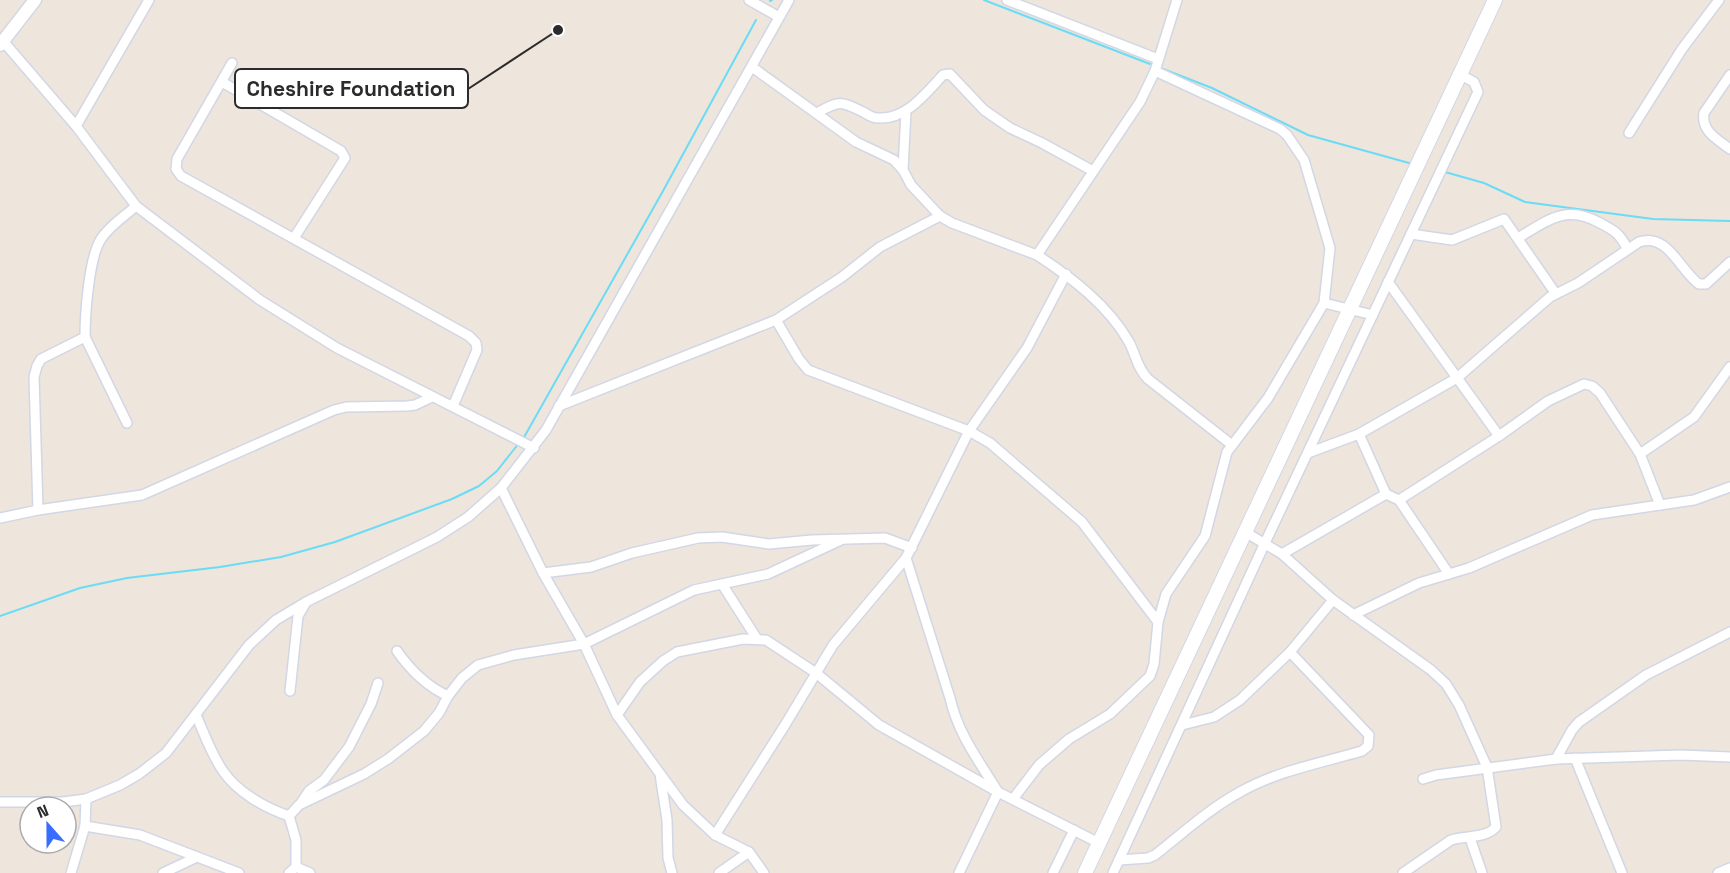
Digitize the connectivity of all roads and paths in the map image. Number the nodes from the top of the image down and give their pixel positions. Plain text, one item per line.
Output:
1 (35, 0) edge
2 (149, 0) edge
3 (749, 0) edge
4 (789, 0) edge
5 (1007, 0) edge
6 (1177, 0) edge
7 (1495, 0) edge
8 (1719, 0) edge
9 (779, 17) junction
10 (2, 43) edge
11 (1158, 59) junction
12 (232, 63) dead end
13 (752, 67) junction
14 (1155, 71) junction
15 (1459, 74) junction
16 (1730, 75) edge
17 (222, 82) junction
18 (906, 111) junction
19 (817, 113) junction
20 (76, 126) junction
21 (1629, 133) dead end
22 (1730, 149) edge
23 (903, 170) junction
24 (1093, 171) junction
25 (136, 206) junction
26 (940, 216) junction
27 (1411, 234) junction
28 (294, 238) junction
29 (1518, 238) junction
30 (1626, 248) junction
31 (1037, 255) junction
32 (1730, 261) edge
33 (1066, 274) junction
34 (1388, 282) junction
35 (1556, 294) junction
36 (1324, 303) junction
37 (1350, 308) junction
38 (1373, 315) junction
39 (776, 320) junction
40 (85, 337) junction
41 (1730, 366) edge
42 (1458, 378) junction
43 (432, 397) junction
44 (453, 406) junction
45 (559, 406) junction
46 (127, 423) dead end
47 (969, 431) junction
48 (1359, 434) junction
49 (1499, 436) junction
50 (1232, 445) junction
51 (534, 448) junction
52 (1308, 453) junction
53 (1640, 454) junction
54 (1730, 487) edge
55 (501, 488) junction
56 (1386, 494) junction
57 (1399, 500) junction
58 (1660, 505) junction
59 (38, 510) junction
60 (0, 518) edge
61 (1245, 532) junction
62 (841, 540) junction
63 (1264, 545) junction
64 (912, 548) junction
65 (1282, 554) junction
66 (906, 558) junction
67 (543, 573) junction
68 (1449, 574) junction
69 (722, 584) junction
70 (1332, 600) junction
71 (306, 602) junction
72 (1353, 615) junction
73 (1158, 622) junction
74 (1730, 632) edge
75 (757, 639) junction
76 (584, 644) junction
77 (397, 651) dead end
78 (1290, 652) junction
79 (816, 673) junction
80 (378, 683) dead end
81 (290, 691) dead end
82 (448, 696) junction
83 (617, 714) junction
84 (196, 715) junction
85 (1182, 725) junction
86 (1730, 757) edge
87 (1575, 758) junction
88 (1556, 759) junction
89 (1487, 767) junction
90 (660, 773) junction
91 (1423, 779) dead end
92 (998, 792) junction
93 (86, 799) junction
94 (1012, 799) junction
95 (0, 802) edge
96 (299, 805) junction
97 (289, 816) junction
98 (85, 826) junction
99 (1074, 830) junction
100 (715, 835) junction
101 (1470, 838) junction
102 (1099, 843) junction
103 (749, 852) junction
104 (197, 857) junction
105 (1119, 860) junction
106 (1730, 868) edge
107 (292, 870) edge
108 (71, 873) edge
109 (163, 873) edge
110 (239, 873) edge
111 (310, 873) edge
112 (672, 873) edge
113 (719, 873) edge
114 (764, 873) edge
115 (959, 873) edge
116 (1053, 873) edge
117 (1085, 873) edge
118 (1113, 873) edge
119 (1403, 873) edge
120 (1482, 873) edge
121 (1622, 873) edge
122 (1718, 873) edge

1 - 10 street
2 - 20 street
3 - 9 street
4 - 9 street
5 - 11 street
6 - 11 street
7 - 15 main road
8 - 21 street
9 - 13 street
10 - 20 street
11 - 14 street
12 - 17 street
13 - 19 street
13 - 45 street
14 - 24 street
14 - 36 street
15 - 27 street
15 - 37 main road
16 - 22 street
17 - 28 street
17 - 28 street
18 - 19 street
18 - 23 street
18 - 24 street
19 - 23 street
20 - 25 street
23 - 26 street
24 - 31 street
25 - 40 street
25 - 43 street
26 - 31 street
26 - 39 street
27 - 29 street
27 - 34 street
28 - 44 street
29 - 30 street
29 - 35 street
30 - 32 street
30 - 35 street
31 - 33 street
33 - 47 street
33 - 50 street
34 - 38 street
34 - 42 street
35 - 42 street
36 - 37 street
36 - 50 street
37 - 38 street
37 - 61 main road
38 - 52 street
39 - 45 street
39 - 47 street
40 - 46 street
40 - 59 street
41 - 53 street
42 - 48 street
42 - 49 street
43 - 44 street
43 - 59 street
44 - 51 street
45 - 51 street
47 - 64 street
47 - 73 street
48 - 52 street
48 - 56 street
49 - 53 street
49 - 57 street
50 - 73 street
51 - 55 street
52 - 63 street
53 - 58 street
54 - 58 street
55 - 67 street
55 - 71 street
56 - 57 street
56 - 65 street
57 - 68 street
58 - 68 street
59 - 60 street
61 - 63 street
61 - 102 main road
62 - 64 street
62 - 67 street
62 - 69 street
63 - 65 street
63 - 85 street
64 - 66 street
65 - 70 street
66 - 79 street
66 - 92 street
67 - 76 street
68 - 72 street
69 - 75 street
69 - 76 street
70 - 72 street
70 - 78 street
71 - 81 street
71 - 84 street
72 - 89 street
73 - 94 street
74 - 88 street
75 - 79 street
75 - 83 street
76 - 82 street
76 - 83 street
77 - 82 street
78 - 85 street
78 - 105 street
79 - 92 street
79 - 100 street
80 - 96 street
82 - 96 street
83 - 90 street
84 - 93 street
84 - 97 street
85 - 105 street
86 - 87 street
87 - 88 street
87 - 121 street
88 - 89 street
89 - 91 street
89 - 101 street
90 - 100 street
90 - 112 street
92 - 94 street
92 - 115 street
93 - 95 street
93 - 98 street
94 - 99 street
96 - 97 street
97 - 107 street
98 - 104 street
98 - 108 street
99 - 102 street
99 - 116 street
100 - 103 street
101 - 119 street
101 - 120 street
102 - 117 main road
103 - 113 street
103 - 114 street
104 - 109 street
104 - 110 street
105 - 118 street
106 - 122 street
107 - 111 street

